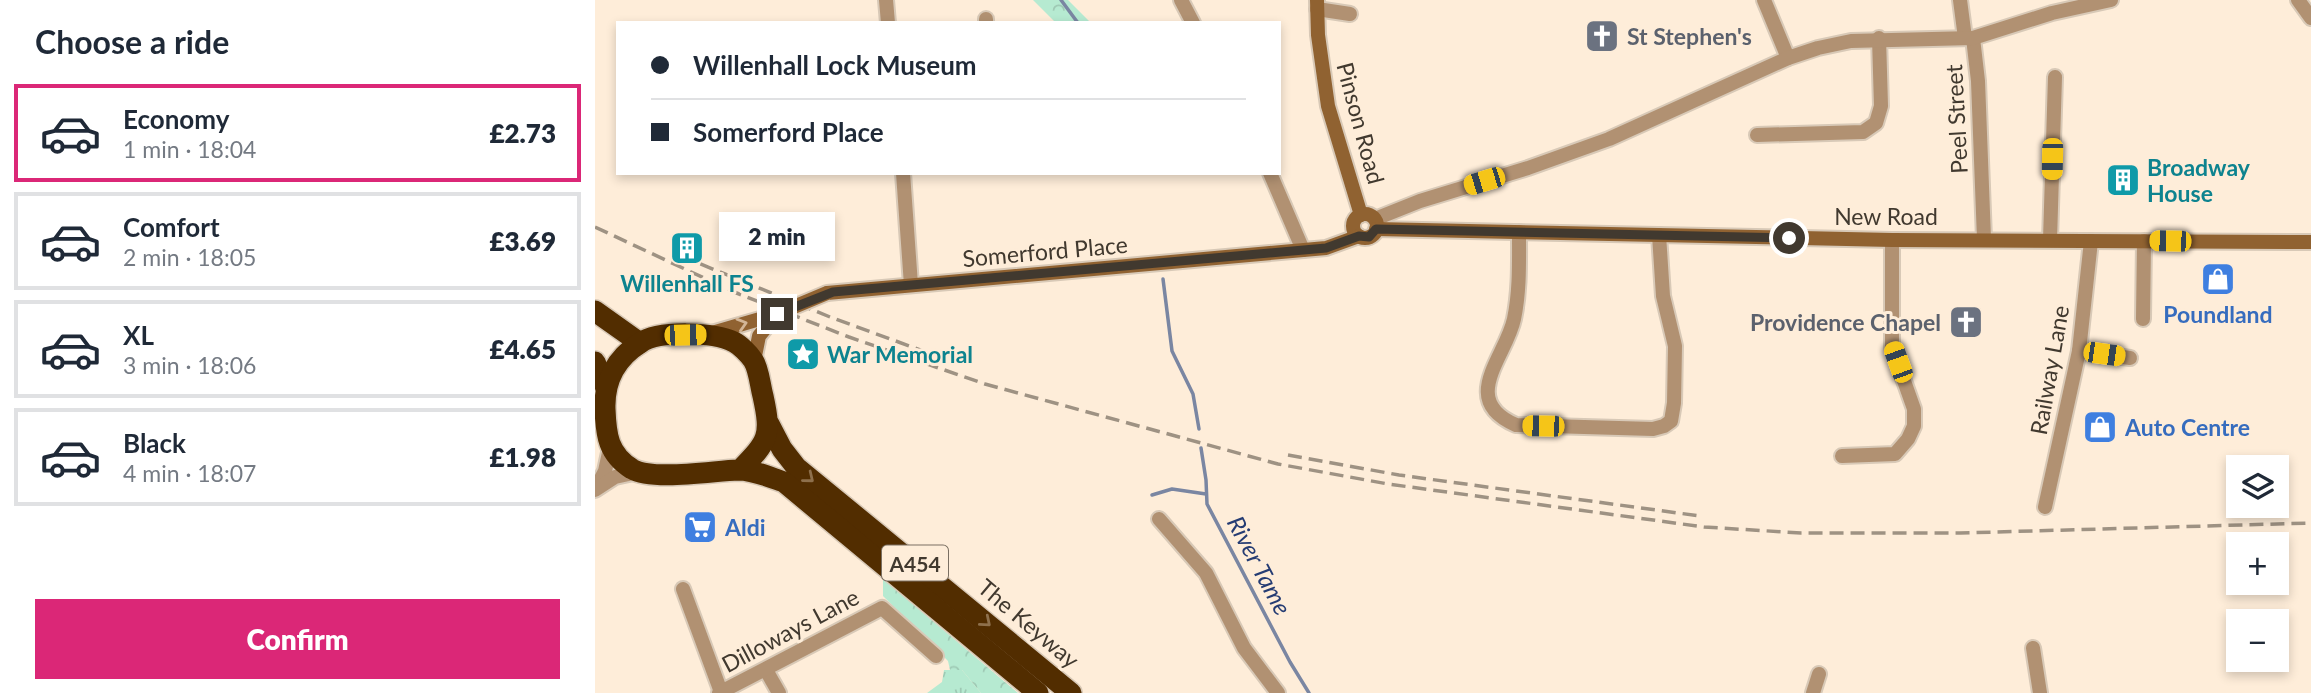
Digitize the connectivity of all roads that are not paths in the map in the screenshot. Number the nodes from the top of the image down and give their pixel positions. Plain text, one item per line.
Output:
1 (886, 0) edge
2 (1181, 0) edge
3 (1765, 0) edge
4 (1960, 0) edge
5 (2111, 0) edge
6 (2298, 0) edge
7 (1317, 5) edge
8 (1350, 14) dead end
9 (2311, 18) edge
10 (888, 21) edge
11 (1192, 21) edge
12 (1879, 38) junction
13 (1969, 38) junction
14 (1788, 58) junction
15 (2055, 78) dead end
16 (1757, 135) dead end
17 (903, 175) edge
18 (1271, 175) edge
19 (1365, 225) junction
20 (1519, 232) junction
21 (1659, 235) junction
22 (1985, 239) junction
23 (1892, 240) junction
24 (2050, 240) junction
25 (2091, 241) junction
26 (2144, 241) junction
27 (2311, 242) edge
28 (1303, 250) junction
29 (911, 285) junction
30 (595, 311) edge
31 (777, 314) junction
32 (2143, 319) dead end
33 (707, 335) junction
34 (640, 343) junction
35 (2079, 351) junction
36 (2130, 358) dead end
37 (754, 361) junction
38 (595, 362) edge
39 (606, 388) junction
40 (769, 424) junction
41 (610, 448) junction
42 (1842, 456) dead end
43 (740, 470) junction
44 (638, 472) junction
45 (595, 490) edge
46 (2045, 507) dead end
47 (1159, 519) dead end
48 (876, 545) junction
49 (684, 589) dead end
50 (2033, 648) dead end
51 (936, 656) dead end
52 (766, 670) junction
53 (1819, 674) dead end
54 (720, 693) edge
55 (779, 693) edge
56 (1038, 693) edge
57 (1071, 693) edge
58 (1278, 693) edge
59 (1813, 693) edge
60 (2040, 693) edge

1 - 10 street
2 - 11 street
3 - 14 street
4 - 13 street, Peel Street
5 - 13 street
6 - 9 street
7 - 8 street
7 - 19 main road, Pinson Road
12 - 13 street
12 - 14 street
12 - 16 street
13 - 22 street, Peel Street
14 - 19 street
15 - 24 street
17 - 29 street
18 - 28 street
19 - 20 main road, New Road
19 - 28 main road, Somerford Place
20 - 21 main road, New Road
20 - 21 street
21 - 23 main road, New Road
22 - 23 main road, New Road
22 - 24 main road, New Road
23 - 42 street
24 - 25 main road, New Road
25 - 26 main road, New Road
25 - 35 street, Railway Lane
26 - 27 main road, New Road
26 - 32 street
28 - 29 main road, Somerford Place
29 - 31 main road, Somerford Place, bridge
30 - 34 highway
33 -> 31 main road, Somerford Place
31 - 37 main road
33 - 34 highway
33 - 37 highway
34 - 39 highway
35 - 36 street
35 - 46 street, Railway Lane
37 - 40 highway, A454
38 - 39 highway
39 - 41 highway
40 - 43 highway
40 -> 48 highway, The Keyway / A454
41 - 44 highway
41 - 45 street
43 - 44 highway, A454
43 - 48 highway, The Keyway / A454
44 - 45 street
47 - 58 street
48 - 56 highway, The Keyway / A454
48 -> 57 highway, The Keyway / A454
49 - 54 street
50 - 60 street
51 - 52 street, Dilloways Lane
52 - 54 street, Dilloways Lane
52 - 55 street
53 - 59 street

